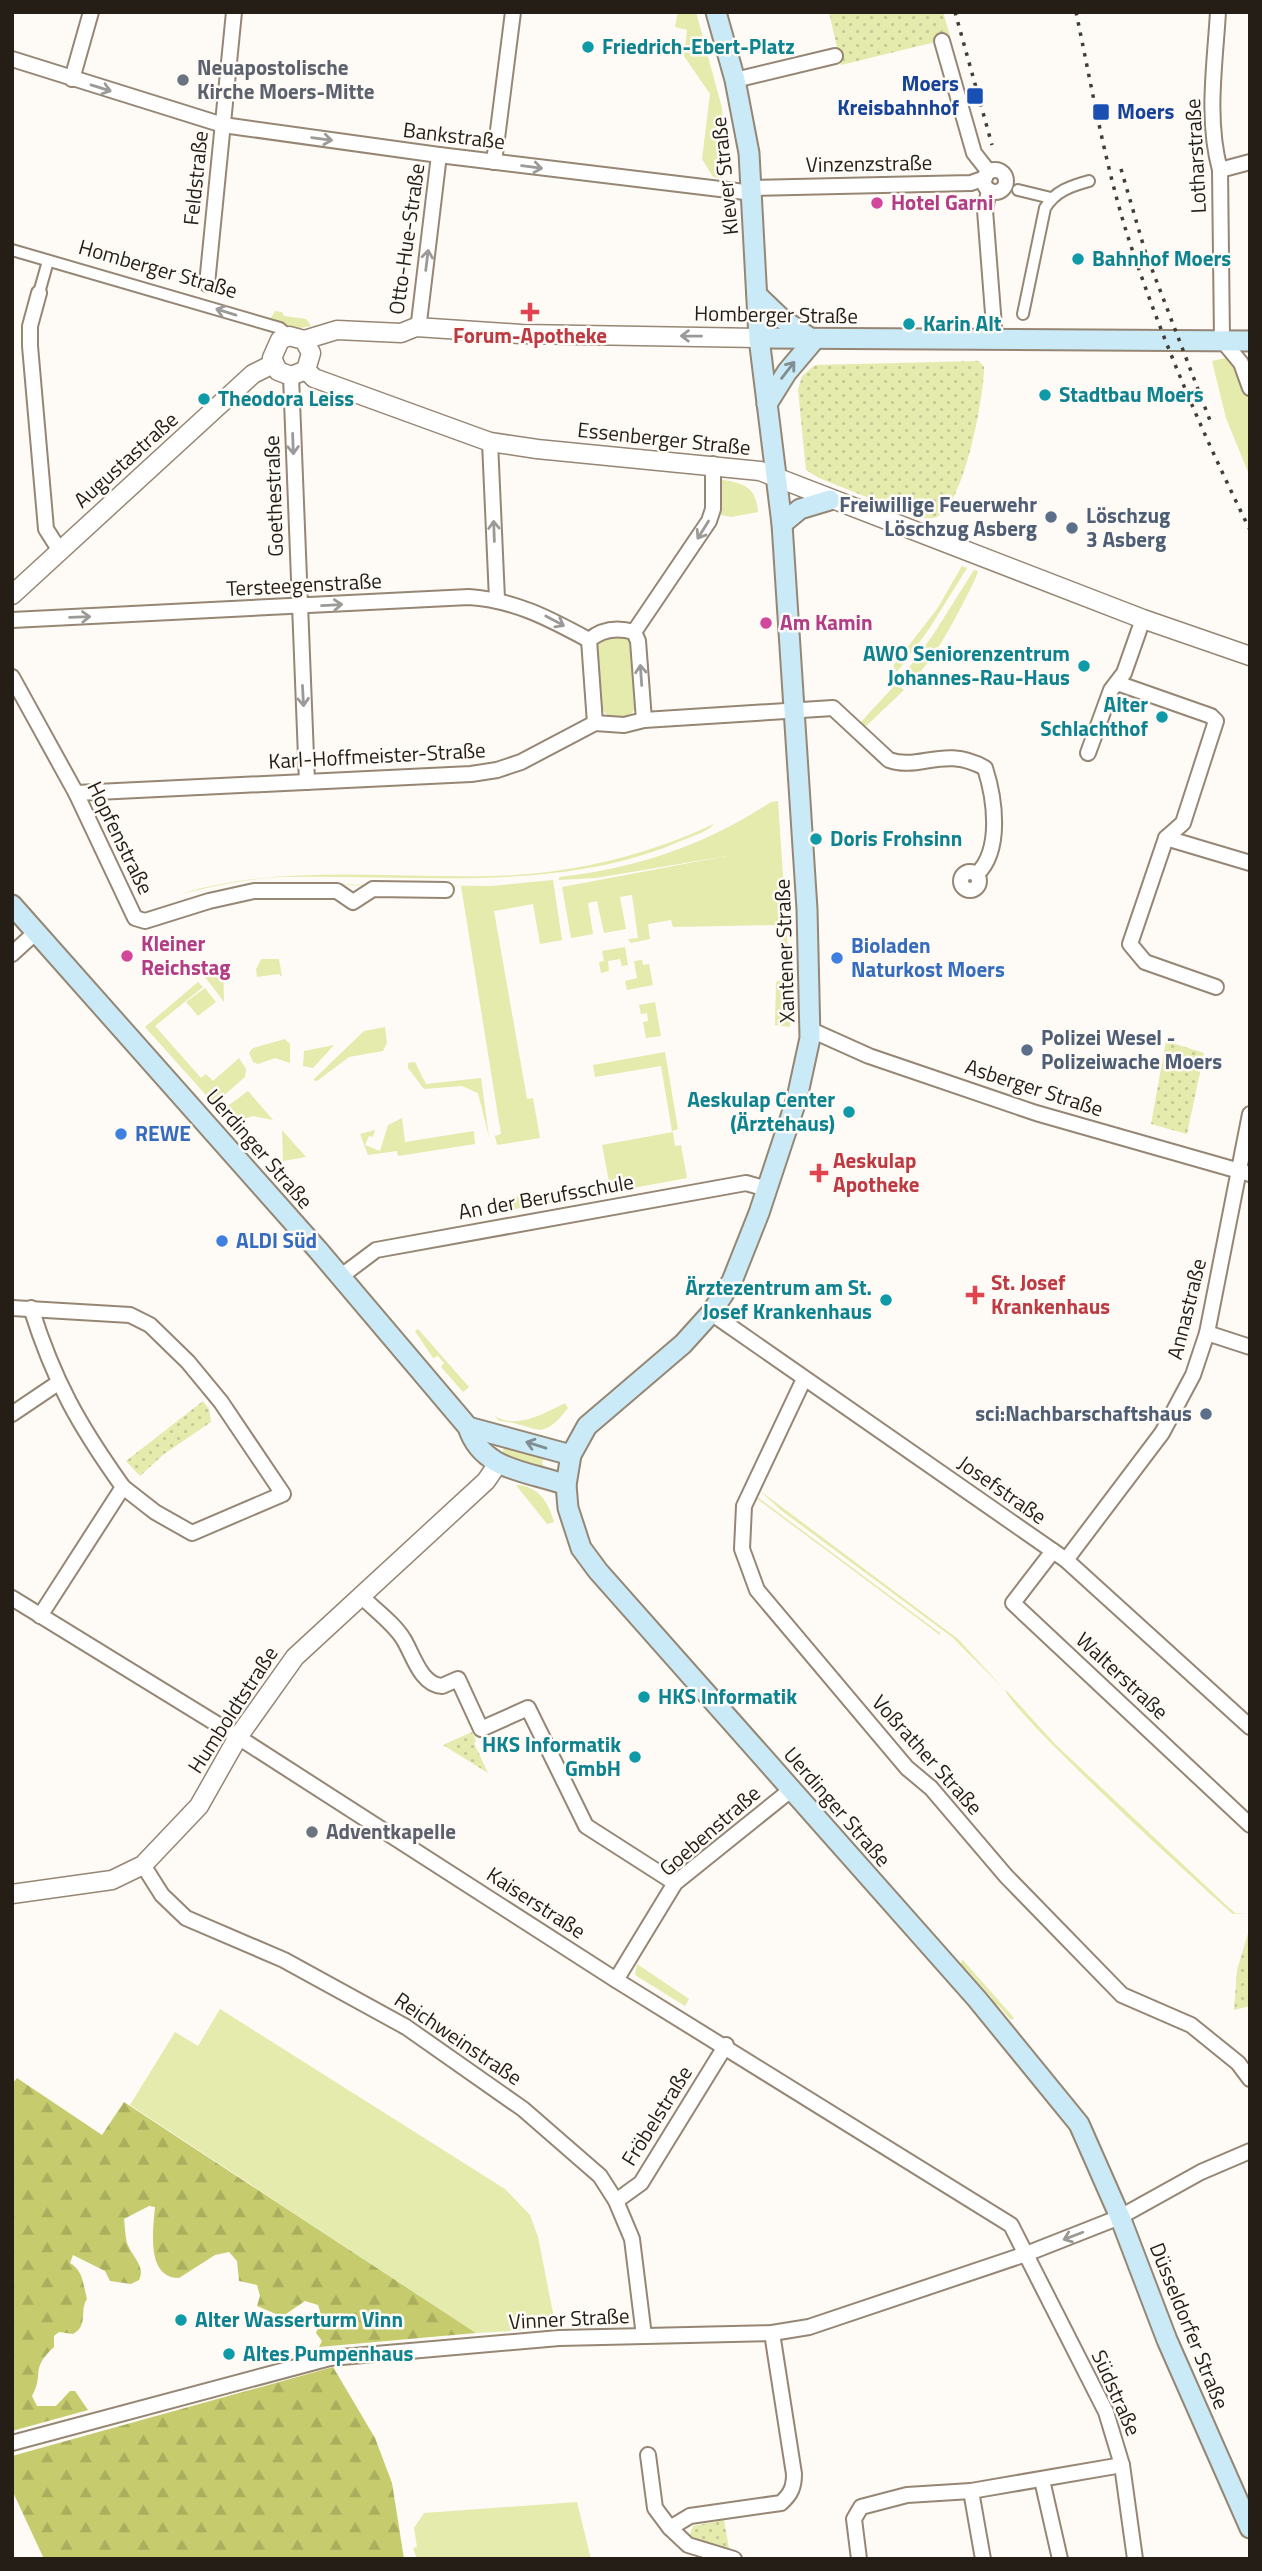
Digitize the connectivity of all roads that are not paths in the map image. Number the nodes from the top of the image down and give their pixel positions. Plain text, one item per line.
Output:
1 (91, 12) edge
2 (234, 12) edge
3 (513, 12) edge
4 (716, 12) edge
5 (1218, 12) edge
6 (942, 41) dead end
7 (835, 56) dead end
8 (12, 59) edge
9 (72, 79) junction
10 (735, 80) junction
11 (223, 125) junction
12 (439, 155) junction
13 (494, 162) junction
14 (1250, 162) edge
15 (1220, 170) junction
16 (988, 180) junction
17 (1089, 181) dead end
18 (753, 190) junction
19 (1018, 190) dead end
20 (1051, 198) junction
21 (12, 250) edge
22 (48, 261) junction
23 (207, 284) joint
24 (38, 293) joint
25 (757, 295) junction
26 (203, 305) junction
27 (1023, 314) dead end
28 (416, 327) junction
29 (296, 338) junction
30 (759, 338) junction
31 (995, 339) junction
32 (814, 340) junction
33 (1222, 340) junction
34 (1250, 341) edge
35 (273, 364) junction
36 (299, 373) junction
37 (1250, 388) edge
38 (767, 404) junction
39 (491, 442) junction
40 (713, 464) junction
41 (777, 478) junction
42 (830, 500) junction
43 (782, 524) junction
44 (60, 551) junction
45 (12, 595) edge
46 (497, 599) junction
47 (298, 608) junction
48 (1143, 619) junction
49 (12, 620) edge
50 (634, 632) junction
51 (589, 640) junction
52 (1250, 656) edge
53 (12, 677) edge
54 (1117, 683) junction
55 (795, 710) junction
56 (644, 720) junction
57 (595, 723) junction
58 (1088, 753) dead end
59 (307, 782) junction
60 (76, 793) junction
61 (1166, 838) junction
62 (1250, 863) edge
63 (977, 874) dead end
64 (446, 890) dead end
65 (12, 905) edge
66 (36, 932) junction
67 (12, 954) edge
68 (1216, 987) dead end
69 (811, 1030) junction
70 (1250, 1114) edge
71 (1244, 1173) edge
72 (767, 1189) junction
73 (340, 1277) junction
74 (12, 1308) edge
75 (31, 1308) junction
76 (711, 1313) junction
77 (1207, 1333) junction
78 (1250, 1347) edge
79 (804, 1379) junction
80 (58, 1383) junction
81 (12, 1414) edge
82 (468, 1427) junction
83 (500, 1438) junction
84 (571, 1455) junction
85 (497, 1465) junction
86 (566, 1485) junction
87 (123, 1487) junction
88 (1053, 1551) junction
89 (1066, 1560) junction
90 (361, 1596) junction
91 (12, 1598) edge
92 (40, 1616) junction
93 (1250, 1727) edge
94 (238, 1737) junction
95 (792, 1789) junction
96 (1250, 1825) edge
97 (143, 1865) junction
98 (675, 1883) junction
99 (12, 1894) edge
100 (616, 1980) junction
101 (726, 2045) junction
102 (1250, 2079) edge
103 (1250, 2151) edge
104 (616, 2201) junction
105 (1120, 2217) junction
106 (1026, 2254) junction
107 (772, 2333) junction
108 (644, 2336) junction
109 (12, 2443) edge
110 (648, 2455) dead end
111 (1122, 2465) junction
112 (1042, 2480) junction
113 (971, 2491) junction
114 (670, 2528) junction
115 (1250, 2528) edge
116 (734, 2559) edge
117 (859, 2559) edge
118 (983, 2559) edge
119 (1060, 2559) edge
120 (1135, 2559) edge

1 - 9 street
2 - 11 street, Feldstraße
3 - 13 street
4 - 10 main road, Klever Straße
5 - 15 street, Lotharstraße
6 - 16 street
7 - 10 street
8 - 9 street, Bankstraße
9 -> 11 street, Bankstraße
10 - 18 main road, Klever Straße
11 -> 12 street, Bankstraße
11 - 23 street, Feldstraße
12 - 13 street, Bankstraße
28 -> 12 street, Otto-Hue-Straße
13 -> 18 street, Bankstraße
14 - 15 street
15 - 33 street, Lotharstraße
16 - 18 street, Vinzenzstraße
16 - 31 street
17 - 20 street
18 - 25 main road, Klever Straße
19 - 20 street
20 - 27 street
21 - 22 street, Homberger Straße
22 - 24 street
22 - 26 street, Homberger Straße
23 - 26 street, Feldstraße
24 - 44 street
25 - 30 main road, Klever Straße
25 - 32 main road
29 -> 26 street, Homberger Straße
28 - 29 street, Homberger Straße
30 -> 28 street, Homberger Straße
29 - 35 street
29 - 36 street
30 - 32 main road, Homberger Straße
30 - 38 main road, Xantener Straße
31 - 32 main road, Homberger Straße
31 - 33 main road, Homberger Straße
38 -> 32 main road
33 - 34 main road, Homberger Straße
33 - 37 street
35 - 36 street
35 - 44 street, Augustastraße
36 - 39 street, Essenberger Straße
36 -> 47 street, Goethestraße
38 - 41 main road, Xantener Straße
39 - 40 street, Essenberger Straße
46 -> 39 street
40 - 41 street, Essenberger Straße
40 -> 50 street
41 - 42 street, Essenberger Straße
41 - 43 main road, Xantener Straße
42 - 43 main road
42 - 48 street, Essenberger Straße
43 - 55 main road, Xantener Straße
44 - 45 street, Augustastraße
47 -> 46 street, Tersteegenstraße
46 -> 51 street, Tersteegenstraße
49 -> 47 street, Tersteegenstraße
47 -> 59 street, Goethestraße
48 - 52 street, Essenberger Straße
48 - 54 street
50 - 51 street
56 -> 50 street
51 - 57 street
53 - 60 street, Hopfenstraße
54 - 58 street
54 - 61 street
55 - 56 street, Karl-Hoffmeister-Straße
55 - 63 street, Karl-Hoffmeister-Straße
55 - 69 main road, Xantener Straße
56 - 57 street, Karl-Hoffmeister-Straße
57 - 59 street, Karl-Hoffmeister-Straße
59 - 60 street, Karl-Hoffmeister-Straße
60 - 64 street, Hopfenstraße
61 - 62 street
61 - 68 street
65 - 66 main road, Uerdinger Straße
66 - 67 street
66 - 73 main road, Uerdinger Straße
69 - 71 street, Asberger Straße
69 - 72 main road, Xantener Straße
70 - 71 street, Annastraße
71 - 77 street, Annastraße
72 - 73 street, An der Berufsschule
72 - 76 main road, Xantener Straße
73 - 82 main road, Uerdinger Straße
74 - 75 street
75 - 80 street
75 - 87 street
76 - 79 street, Josefstraße
76 - 84 main road, Xantener Straße
77 - 78 street
77 - 89 street, Annastraße
79 - 88 street, Josefstraße
79 - 102 street, Voßrather Straße
80 - 81 street
80 - 87 street
82 - 83 main road
82 - 85 main road, Uerdinger Straße
84 -> 83 main road
83 - 85 main road
84 - 86 main road, Xantener Straße
85 - 86 main road
85 - 90 street, Humboldtstraße
86 - 95 main road, Uerdinger Straße
87 - 92 street
88 - 89 street, Josefstraße
88 - 96 street, Walterstraße
89 - 93 street, Josefstraße
90 - 94 street, Humboldtstraße
90 - 98 street
91 - 92 street, Kaiserstraße
92 - 94 street, Kaiserstraße
94 - 97 street, Humboldtstraße
94 - 100 street, Kaiserstraße
95 - 98 street, Goebenstraße
95 - 105 main road, Uerdinger Straße
97 - 99 street, Humboldtstraße
97 - 104 street, Reichweinstraße
98 - 100 street, Goebenstraße
100 - 101 street, Kaiserstraße
101 - 104 street, Fröbelstraße
101 - 106 street, Kaiserstraße
103 - 105 street, Vinner Straße
104 - 108 street, Reichweinstraße
105 -> 106 street, Vinner Straße
105 - 115 main road, Düsseldorfer Straße
106 - 107 street, Vinner Straße
106 - 111 street, Südstraße
107 - 108 street, Vinner Straße
107 - 114 street
108 - 109 street, Vinner Straße
110 - 114 street
111 - 112 street
111 - 120 street, Südstraße
112 - 113 street
112 - 119 street
113 - 117 street
113 - 118 street
114 - 116 street

